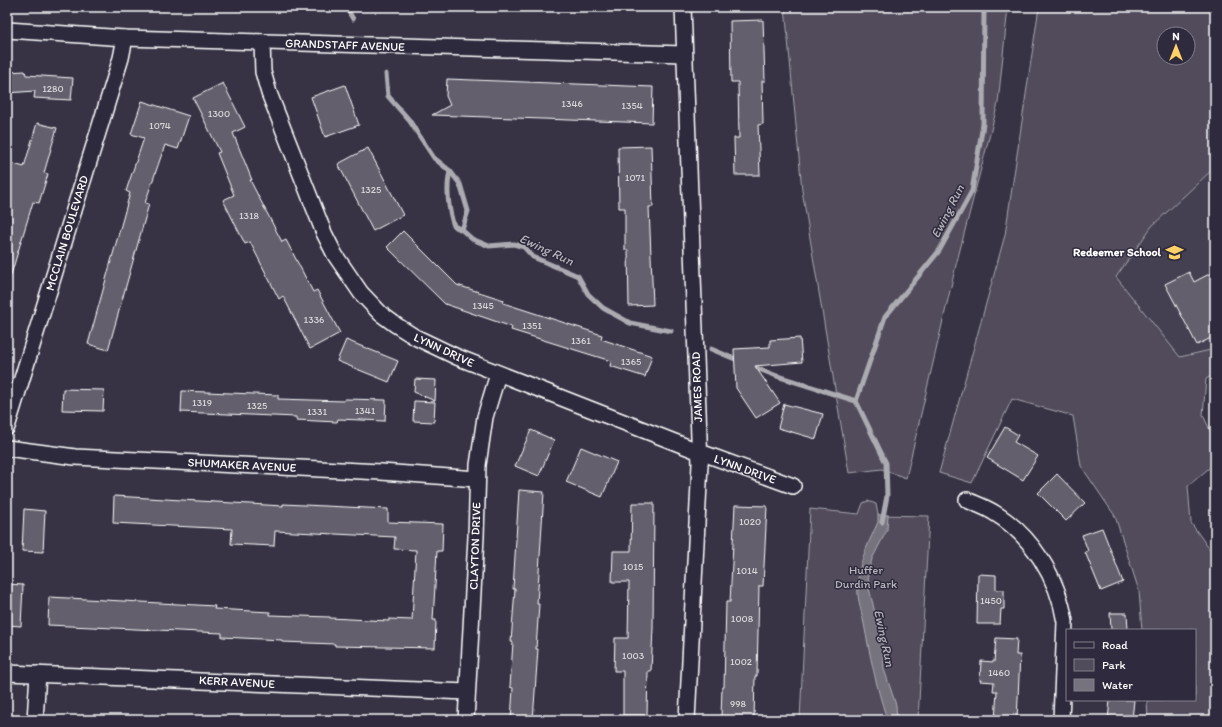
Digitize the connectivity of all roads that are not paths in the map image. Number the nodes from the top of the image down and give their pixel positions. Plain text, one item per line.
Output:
1 (683, 7) edge
2 (7, 30) edge
3 (125, 38) junction
4 (262, 42) junction
5 (684, 54) junction
6 (498, 374) junction
7 (7, 427) edge
8 (7, 448) edge
9 (700, 452) junction
10 (477, 479) junction
11 (793, 486) dead end
12 (967, 500) dead end
13 (7, 673) edge
14 (38, 674) junction
15 (467, 692) junction
16 (35, 720) edge
17 (466, 720) edge
18 (687, 720) edge
19 (1061, 720) edge

1 - 5 street, JAMES ROAD
2 - 3 street, GRANDSTAFF AVENUE
3 - 4 street, GRANDSTAFF AVENUE
3 - 7 street, MCCLAIN BOULEVARD
4 - 5 street, GRANDSTAFF AVENUE
4 - 6 street, LYNN DRIVE
5 - 9 street, JAMES ROAD
6 - 9 street, LYNN DRIVE
6 - 10 street, CLAYTON DRIVE
8 - 10 street, SHUMAKER AVENUE
9 - 11 street, LYNN DRIVE
9 - 18 street, JAMES ROAD
10 - 15 street, CLAYTON DRIVE
12 - 19 street
13 - 14 street, KERR AVENUE
14 - 15 street, KERR AVENUE
14 - 16 street
15 - 17 street, CLAYTON DRIVE

